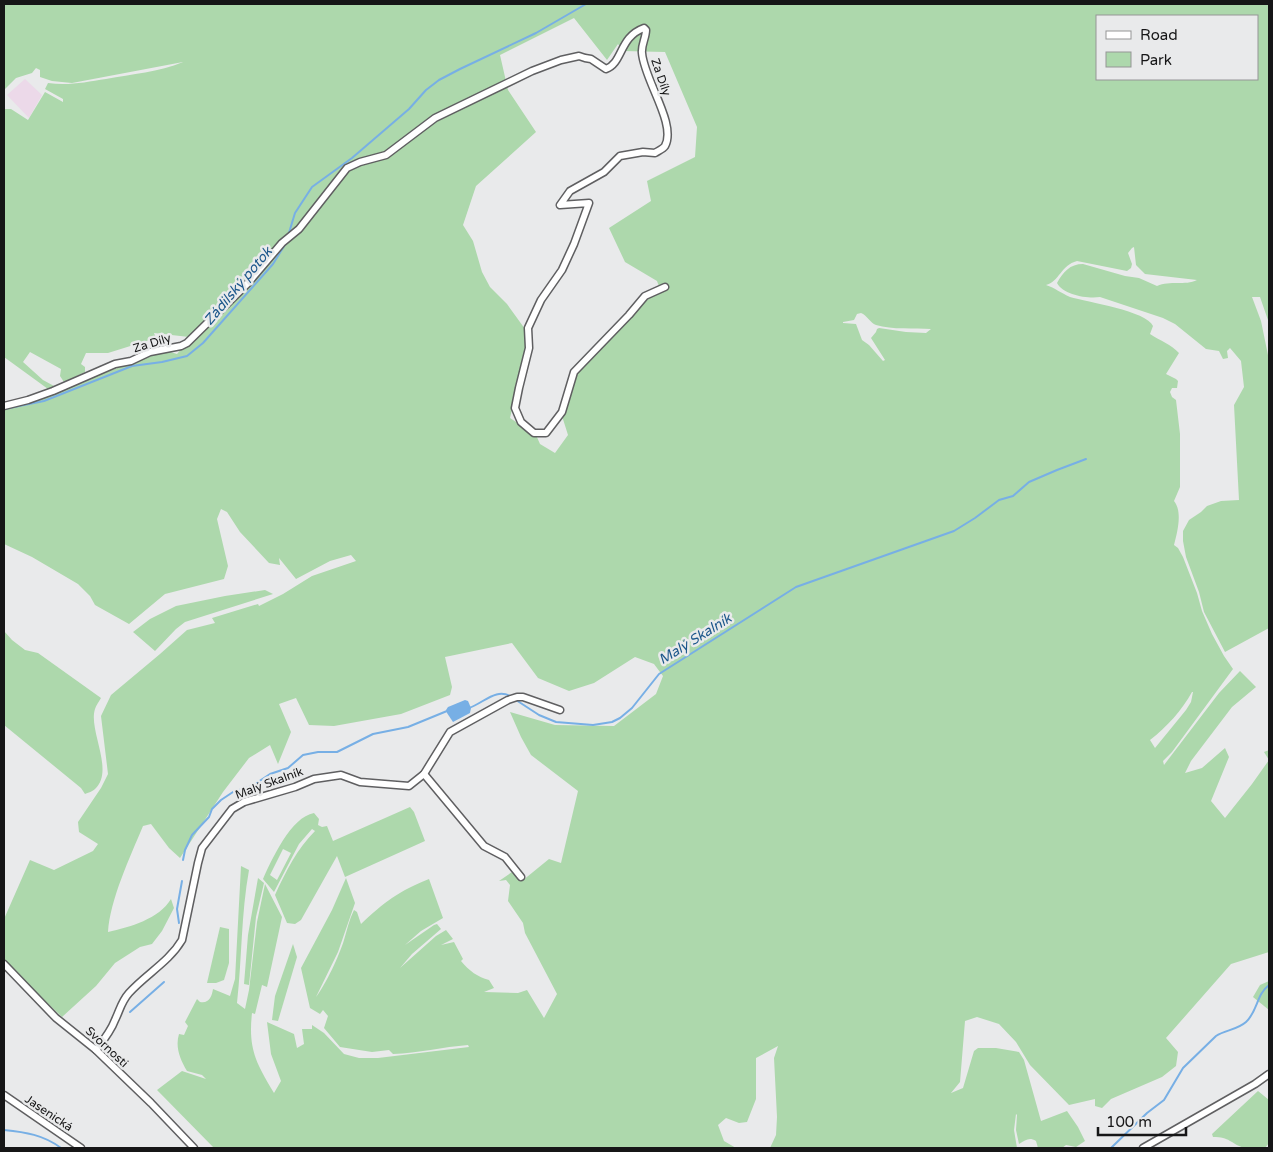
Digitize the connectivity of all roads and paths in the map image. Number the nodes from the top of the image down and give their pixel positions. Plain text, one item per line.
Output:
1 (665, 287) dead end
2 (4, 406) edge
3 (560, 710) dead end
4 (424, 774) junction
5 (521, 877) dead end
6 (4, 964) edge
7 (96, 1050) junction
8 (1269, 1074) edge
9 (4, 1096) edge
10 (81, 1148) edge
11 (194, 1148) edge
12 (1143, 1148) edge

1 - 2 street, Za Díly
3 - 4 street, Malý Skalník
4 - 5 street
4 - 7 street, Malý Skalník
6 - 7 street, Svornosti
7 - 11 street, Svornosti
8 - 12 street
9 - 10 street, Jasenická

